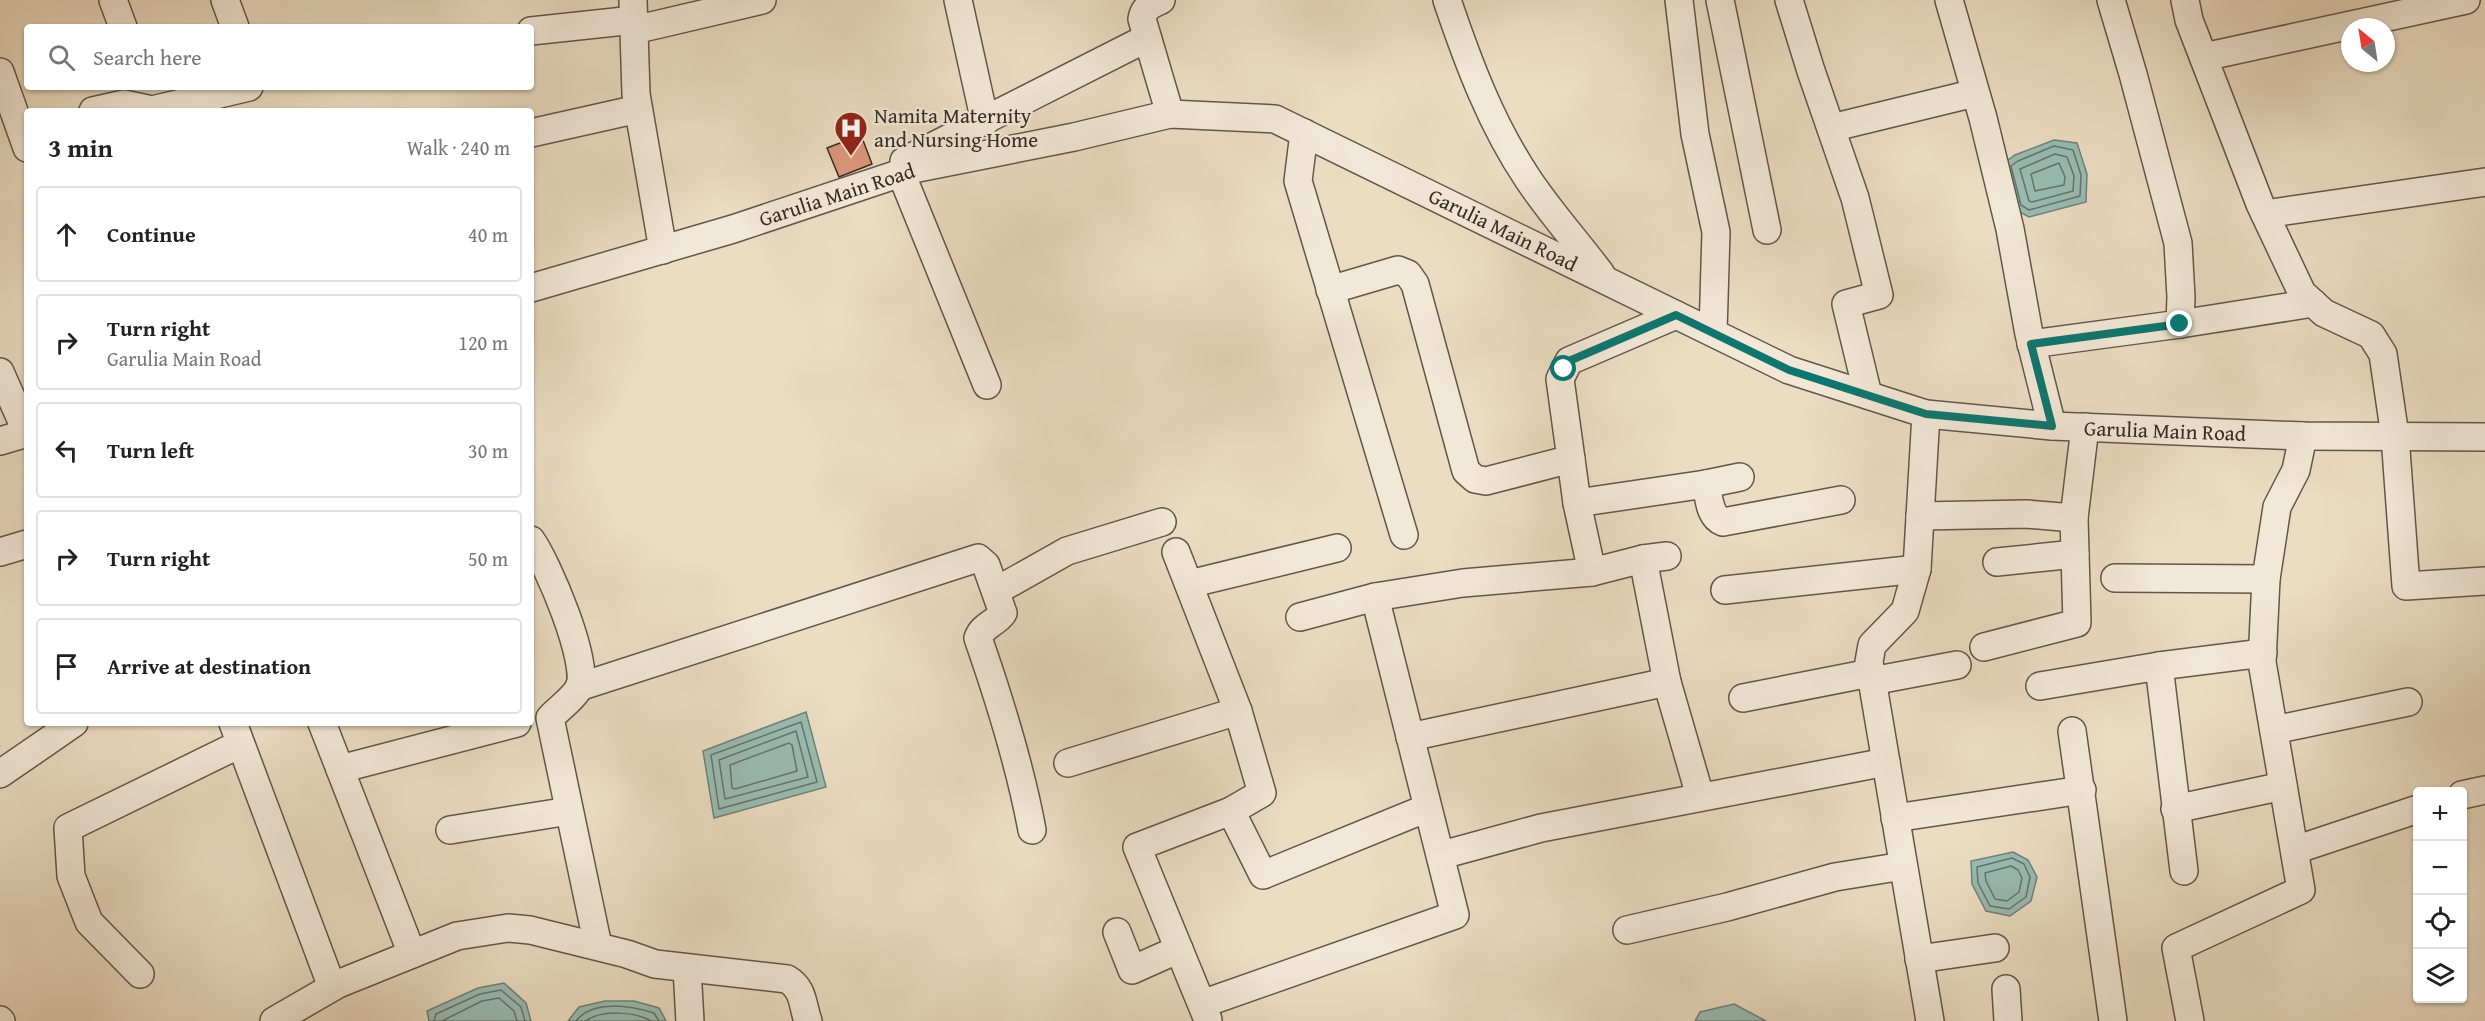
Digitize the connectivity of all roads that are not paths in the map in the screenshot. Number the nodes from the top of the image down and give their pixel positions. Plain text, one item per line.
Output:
1 (113, 0) edge
2 (225, 0) edge
3 (762, 0) edge
4 (958, 0) edge
5 (1161, 0) edge
6 (1447, 0) edge
7 (1679, 0) edge
8 (1720, 0) edge
9 (1789, 0) edge
10 (1949, 0) edge
11 (2185, 0) edge
12 (2466, 0) edge
13 (2482, 0) edge
14 (2118, 2) edge
15 (2485, 11) edge
16 (634, 17) edge
17 (122, 24) edge
18 (234, 24) edge
19 (534, 31) edge
20 (1147, 38) junction
21 (2204, 57) junction
22 (0, 72) edge
23 (145, 90) edge
24 (237, 90) edge
25 (1976, 93) junction
26 (106, 108) edge
27 (140, 108) edge
28 (151, 108) edge
29 (164, 108) edge
30 (638, 109) junction
31 (1170, 114) junction
32 (985, 122) junction
33 (1831, 128) junction
34 (534, 132) edge
35 (1304, 133) junction
36 (18, 134) edge
37 (890, 177) junction
38 (2485, 183) edge
39 (2265, 214) junction
40 (1767, 230) dead end
41 (663, 250) junction
42 (1605, 280) junction
43 (534, 287) edge
44 (1330, 290) junction
45 (2313, 303) junction
46 (1676, 315) junction
47 (2180, 324) junction
48 (1713, 332) junction
49 (2031, 344) junction
50 (0, 372) edge
51 (987, 385) dead end
52 (1868, 395) junction
53 (1926, 414) junction
54 (24, 426) edge
55 (2052, 426) junction
56 (2085, 427) junction
57 (24, 434) edge
58 (2303, 436) junction
59 (2395, 436) junction
60 (2485, 437) edge
61 (0, 441) edge
62 (1571, 459) junction
63 (1740, 477) dead end
64 (1706, 484) junction
65 (1841, 500) dead end
66 (1577, 503) junction
67 (1920, 516) junction
68 (2074, 518) junction
69 (1162, 522) dead end
70 (1404, 535) dead end
71 (24, 545) edge
72 (534, 545) edge
73 (1337, 548) dead end
74 (0, 552) edge
75 (1176, 552) dead end
76 (2075, 554) junction
77 (1997, 562) dead end
78 (1917, 569) junction
79 (1592, 573) junction
80 (2115, 578) dead end
81 (2266, 579) junction
82 (2485, 581) edge
83 (1190, 584) junction
84 (1725, 590) dead end
85 (996, 591) junction
86 (1376, 597) junction
87 (1300, 617) dead end
88 (1984, 647) dead end
89 (2263, 653) junction
90 (1957, 665) dead end
91 (2159, 666) junction
92 (1871, 677) junction
93 (1667, 681) junction
94 (2040, 686) dead end
95 (579, 687) junction
96 (1743, 698) dead end
97 (2409, 702) dead end
98 (1238, 711) junction
99 (542, 716) edge
100 (69, 726) edge
101 (323, 726) edge
102 (505, 726) edge
103 (2274, 730) junction
104 (2072, 731) dead end
105 (237, 734) edge
106 (1410, 737) junction
107 (1886, 762) junction
108 (1068, 763) dead end
109 (2, 767) edge
110 (340, 769) junction
111 (2283, 786) junction
112 (2082, 790) junction
113 (2485, 790) edge
114 (2467, 794) edge
115 (1700, 796) junction
116 (1427, 808) junction
117 (2175, 809) junction
118 (569, 811) junction
119 (1231, 811) junction
120 (2413, 811) edge
121 (1895, 818) junction
122 (450, 830) dead end
123 (1032, 830) dead end
124 (2295, 850) junction
125 (1442, 855) junction
126 (1903, 866) junction
127 (2184, 871) dead end
128 (1627, 930) dead end
129 (1117, 932) dead end
130 (598, 946) junction
131 (1995, 948) dead end
132 (1179, 950) junction
133 (412, 954) junction
134 (1919, 959) junction
135 (687, 969) junction
136 (140, 974) dead end
137 (332, 987) junction
138 (2006, 989) dead end
139 (1205, 1013) edge
140 (274, 1021) edge
141 (690, 1021) edge
142 (808, 1021) edge
143 (1930, 1021) edge
144 (2008, 1021) edge
145 (2113, 1021) edge
146 (2190, 1021) edge

1 - 17 street
2 - 18 street
3 - 16 street
4 - 32 street
5 - 20 street
6 - 42 street
7 - 48 street
8 - 40 street
9 - 33 street
10 - 25 street
11 - 21 street
12 - 21 street
13 - 15 street
14 - 47 street
16 - 19 street
16 - 30 street
20 - 31 street
20 - 32 street
21 - 39 street
22 - 36 street
23 - 28 street
24 - 29 street
25 - 33 street
25 - 49 street
26 - 27 street
30 - 34 street
30 - 41 street
31 - 35 street, Garulia Main Road
31 - 37 street, Garulia Main Road
32 - 37 street
33 - 52 street
35 - 42 street, Garulia Main Road
35 - 44 street
37 - 41 street, Garulia Main Road
37 - 51 street
38 - 39 street
39 - 45 street
41 - 43 street, Garulia Main Road
42 - 46 street, Garulia Main Road
44 - 62 street
44 - 70 street
45 - 47 street
45 - 59 street
46 - 48 street, Garulia Main Road
46 - 62 street
47 - 49 street
48 - 52 street, Garulia Main Road
49 - 55 street
50 - 54 street
52 - 53 street, Garulia Main Road
53 - 55 street, Garulia Main Road
53 - 67 street
55 - 56 street, Garulia Main Road
56 - 58 street, Garulia Main Road
56 - 68 street
57 - 61 street
58 - 59 street, Garulia Main Road
58 - 81 street
59 - 60 street, Garulia Main Road
59 - 82 street
62 - 66 street
63 - 64 street
64 - 65 street
64 - 66 street
66 - 79 street
67 - 68 street
67 - 78 street
68 - 76 street
69 - 85 street
71 - 74 street
72 - 95 street
73 - 83 street
75 - 83 street
76 - 77 street
76 - 88 street
78 - 84 street
78 - 92 street
79 - 86 street
79 - 93 street
80 - 81 street
81 - 89 street
83 - 98 street
85 - 95 street
85 - 123 street
86 - 87 street
86 - 106 street
89 - 91 street
89 - 103 street
90 - 92 street
91 - 94 street
91 - 117 street
92 - 96 street
92 - 107 street
93 - 106 street
93 - 115 street
95 - 99 street
97 - 103 street
98 - 108 street
98 - 119 street
99 - 118 street
100 - 109 street
101 - 110 street
102 - 110 street
103 - 111 street
104 - 112 street
105 - 136 street
105 - 137 street
106 - 116 street
107 - 115 street
107 - 121 street
110 - 133 street
111 - 117 street
111 - 124 street
112 - 121 street
112 - 145 street
113 - 114 street
115 - 125 street
116 - 119 street
116 - 125 street
117 - 127 street
118 - 122 street
118 - 130 street
119 - 132 street
120 - 124 street
121 - 126 street
124 - 146 street
125 - 139 street
126 - 128 street
126 - 134 street
129 - 132 street
130 - 133 street
130 - 135 street
131 - 134 street
132 - 139 street
133 - 137 street
134 - 143 street
135 - 141 street
135 - 142 street
137 - 140 street
138 - 144 street

